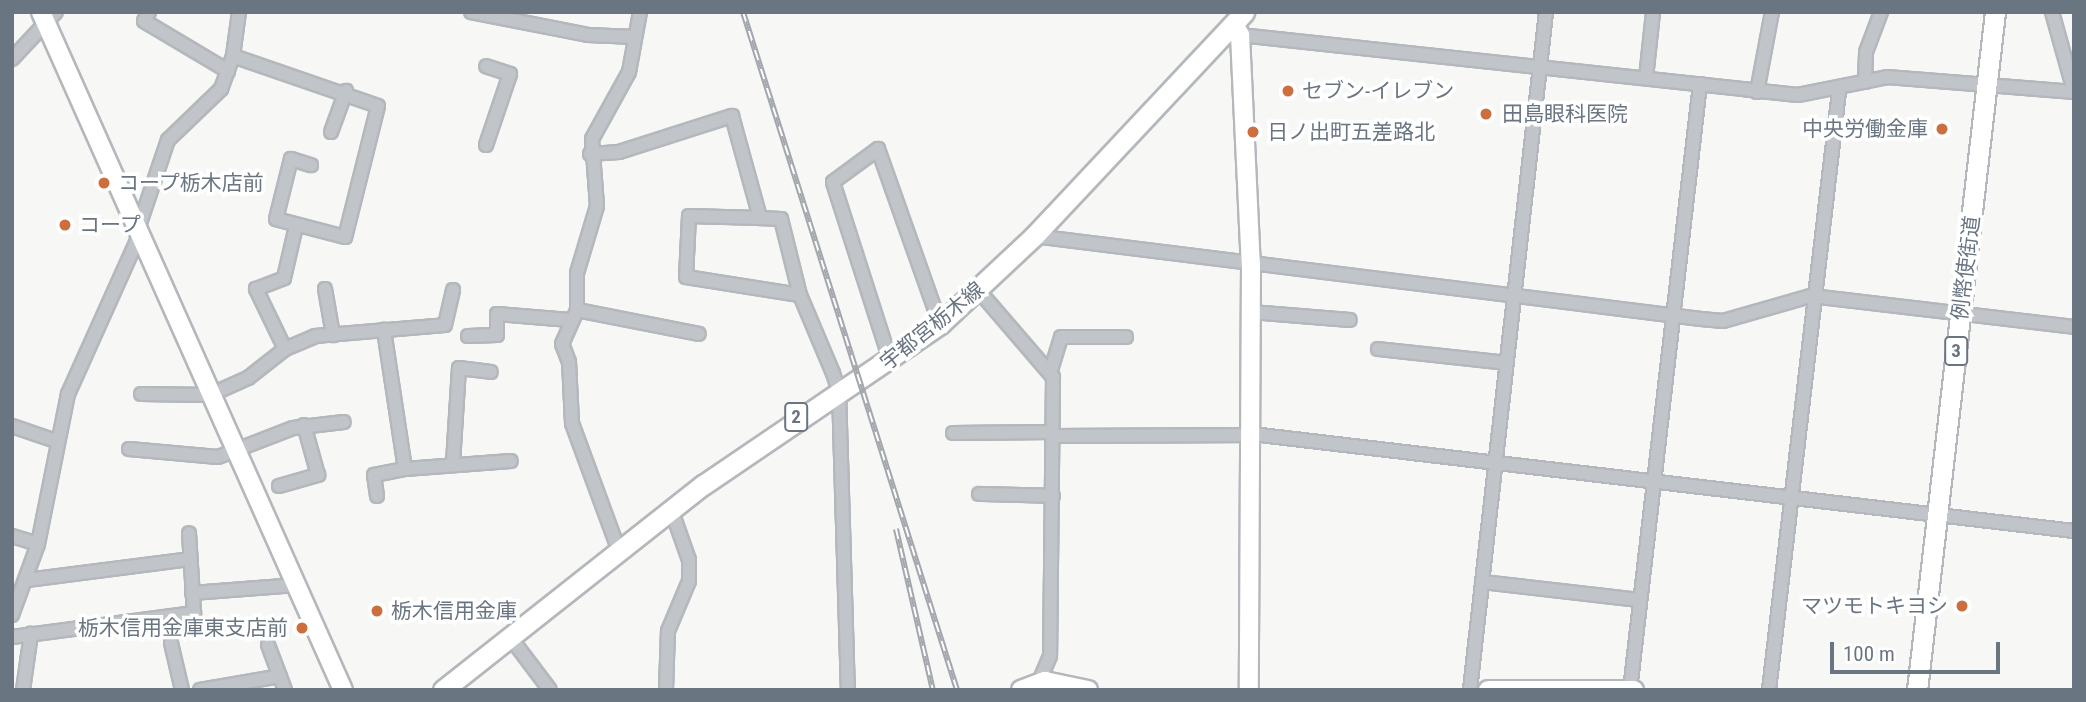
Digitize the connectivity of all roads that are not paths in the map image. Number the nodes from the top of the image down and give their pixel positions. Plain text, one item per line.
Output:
1 (149, 12) edge
2 (471, 12) edge
3 (640, 12) edge
4 (1546, 12) edge
5 (1653, 12) edge
6 (1772, 12) edge
7 (1881, 12) edge
8 (1995, 12) edge
9 (2052, 12) edge
10 (239, 13) edge
11 (47, 16) edge
12 (1237, 21) edge
13 (635, 37) junction
14 (233, 56) junction
15 (12, 59) edge
16 (1540, 65) junction
17 (486, 66) dead end
18 (228, 71) junction
19 (1646, 78) junction
20 (1865, 82) junction
21 (1700, 84) junction
22 (1987, 89) junction
23 (346, 91) junction
24 (1839, 91) junction
25 (1757, 92) junction
26 (2074, 92) edge
27 (331, 132) dead end
28 (486, 145) dead end
29 (590, 154) junction
30 (311, 164) dead end
31 (760, 218) junction
32 (296, 226) junction
33 (139, 232) junction
34 (1034, 236) junction
35 (1251, 265) junction
36 (325, 289) dead end
37 (453, 290) dead end
38 (979, 290) junction
39 (1514, 293) junction
40 (800, 295) junction
41 (1811, 296) junction
42 (1960, 309) junction
43 (1251, 312) junction
44 (1672, 314) junction
45 (574, 315) junction
46 (1350, 320) dead end
47 (940, 324) junction
48 (2074, 327) edge
49 (383, 330) junction
50 (699, 334) dead end
51 (332, 335) junction
52 (468, 336) dead end
53 (1126, 337) dead end
54 (285, 349) junction
55 (1378, 349) dead end
56 (891, 363) junction
57 (1506, 363) junction
58 (1051, 370) junction
59 (491, 372) dead end
60 (839, 391) junction
61 (141, 394) dead end
62 (210, 395) junction
63 (344, 422) dead end
64 (304, 425) junction
65 (12, 426) edge
66 (953, 433) dead end
67 (1054, 434) junction
68 (1250, 434) junction
69 (56, 441) junction
70 (129, 449) dead end
71 (236, 453) junction
72 (511, 461) dead end
73 (1496, 461) junction
74 (453, 463) junction
75 (405, 469) junction
76 (1653, 480) junction
77 (278, 486) dead end
78 (979, 494) dead end
79 (377, 496) dead end
80 (1053, 496) junction
81 (1790, 497) junction
82 (671, 509) junction
83 (1937, 515) junction
84 (2074, 531) edge
85 (189, 533) dead end
86 (12, 536) edge
87 (38, 544) junction
88 (619, 551) junction
89 (190, 559) junction
90 (27, 580) junction
91 (1482, 582) junction
92 (296, 585) junction
93 (192, 593) junction
94 (1640, 600) junction
95 (12, 615) edge
96 (31, 634) junction
97 (12, 637) edge
98 (510, 637) junction
99 (171, 643) dead end
100 (268, 645) dead end
101 (1050, 656) junction
102 (280, 676) junction
103 (1039, 682) junction
104 (1067, 685) junction
105 (237, 687) edge
106 (23, 690) edge
107 (181, 690) edge
108 (200, 690) edge
109 (285, 690) edge
110 (343, 690) edge
111 (443, 690) edge
112 (550, 690) edge
113 (666, 690) edge
114 (848, 690) edge
115 (1021, 690) edge
116 (1088, 690) edge
117 (1249, 690) edge
118 (1471, 690) edge
119 (1488, 690) edge
120 (1631, 690) edge
121 (1769, 690) edge
122 (1917, 690) edge

1 - 18 street
2 - 13 street
3 - 13 street
4 - 16 street
5 - 19 street
6 - 25 street
7 - 20 street
8 - 22 main road, 例幣使街道 / 3
9 - 26 street
10 - 14 street
11 - 15 street
11 - 33 street
12 - 16 street
12 - 34 main road, 宇都宮栃木線 / 2
12 - 35 street
13 - 29 street
14 - 18 street
14 - 23 street
16 - 19 street
16 - 39 street
17 - 28 street
18 - 33 street
19 - 21 street
20 - 22 street
20 - 24 street
21 - 25 street
21 - 44 street
22 - 26 street
22 - 42 main road, 例幣使街道 / 3
23 - 27 street
23 - 32 street
24 - 25 street
24 - 41 street
29 - 31 street
29 - 45 street
30 - 32 street
31 - 40 street
31 - 40 street
32 - 54 street
33 - 62 street
33 - 69 street
34 - 35 street
34 - 38 main road, 宇都宮栃木線 / 2
35 - 39 street
35 - 43 street
36 - 51 street
37 - 49 street
38 - 47 main road, 宇都宮栃木線 / 2
38 - 58 street
39 - 44 street
39 - 57 street
40 - 60 street
41 - 42 street
41 - 44 street
41 - 81 street
42 - 48 street
42 - 83 main road, 例幣使街道 / 3
43 - 46 street
43 - 68 street
44 - 76 street
45 - 50 street
45 - 52 street
45 - 88 street
47 - 56 main road, 宇都宮栃木線 / 2
47 - 56 street
49 - 51 street
49 - 75 street
51 - 54 street
53 - 58 street
54 - 62 street
55 - 57 street
56 - 60 main road, 宇都宮栃木線 / 2
57 - 73 street
58 - 67 street
59 - 74 street
60 - 82 main road, 宇都宮栃木線 / 2
60 - 114 street
61 - 62 street
62 - 71 street
63 - 64 street
64 - 71 street
64 - 77 street
65 - 69 street
66 - 67 street
67 - 68 street
67 - 80 street
68 - 73 street
68 - 117 street
69 - 87 street
70 - 71 street
71 - 92 street
72 - 74 street
73 - 76 street
73 - 91 street
74 - 75 street
75 - 79 street
76 - 81 street
76 - 94 street
78 - 80 street
80 - 101 street
81 - 83 street
81 - 121 street
82 - 88 main road, 宇都宮栃木線 / 2
82 - 113 street
83 - 84 street
83 - 122 main road, 例幣使街道 / 3
85 - 89 street
86 - 87 street
87 - 90 street
88 - 98 main road, 宇都宮栃木線 / 2
89 - 90 street
89 - 93 street
90 - 95 street
91 - 94 street
91 - 118 street
92 - 93 street
92 - 110 street
93 - 96 street
94 - 120 street
96 - 97 street
96 - 106 street
98 - 111 main road, 宇都宮栃木線 / 2
98 - 112 street
99 - 107 street
100 - 102 street
101 - 103 street
101 - 104 street
102 - 105 street
102 - 109 street
103 - 104 street
103 - 115 street
104 - 116 street
105 - 108 street
119 - 120 street

